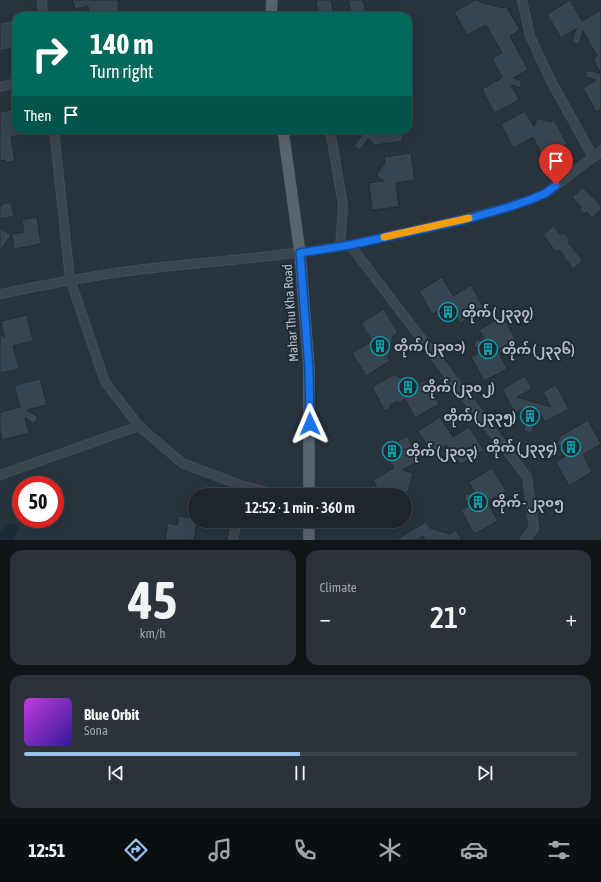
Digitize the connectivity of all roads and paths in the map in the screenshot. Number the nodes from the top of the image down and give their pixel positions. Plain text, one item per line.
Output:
1 (42, 0) edge
2 (272, 0) edge
3 (522, 0) edge
4 (43, 12) edge
5 (271, 12) edge
6 (12, 84) edge
7 (0, 87) edge
8 (54, 134) edge
9 (283, 134) edge
10 (331, 134) edge
11 (601, 151) edge
12 (593, 157) junction
13 (350, 245) junction
14 (340, 247) junction
15 (300, 253) junction
16 (70, 279) junction
17 (0, 294) edge
18 (139, 426) junction
19 (0, 475) edge
20 (243, 486) joint
21 (251, 488) edge
22 (309, 488) edge
23 (236, 528) edge
24 (309, 528) edge
25 (233, 540) edge
26 (309, 540) edge
27 (525, 540) edge

1 - 4 street
2 - 5 main road
3 - 12 street
6 - 7 street
8 - 16 street
9 - 15 main road, Mahar Thu Kha Road
10 - 14 street
11 - 12 street
12 - 13 street
13 - 14 street
13 - 27 street
14 - 15 street
15 - 16 street
15 - 22 main road, Mahar Thu Kha Road
16 - 17 street
16 - 18 street
18 - 19 street
18 - 20 street
20 - 21 street
23 - 25 street
24 - 26 main road

